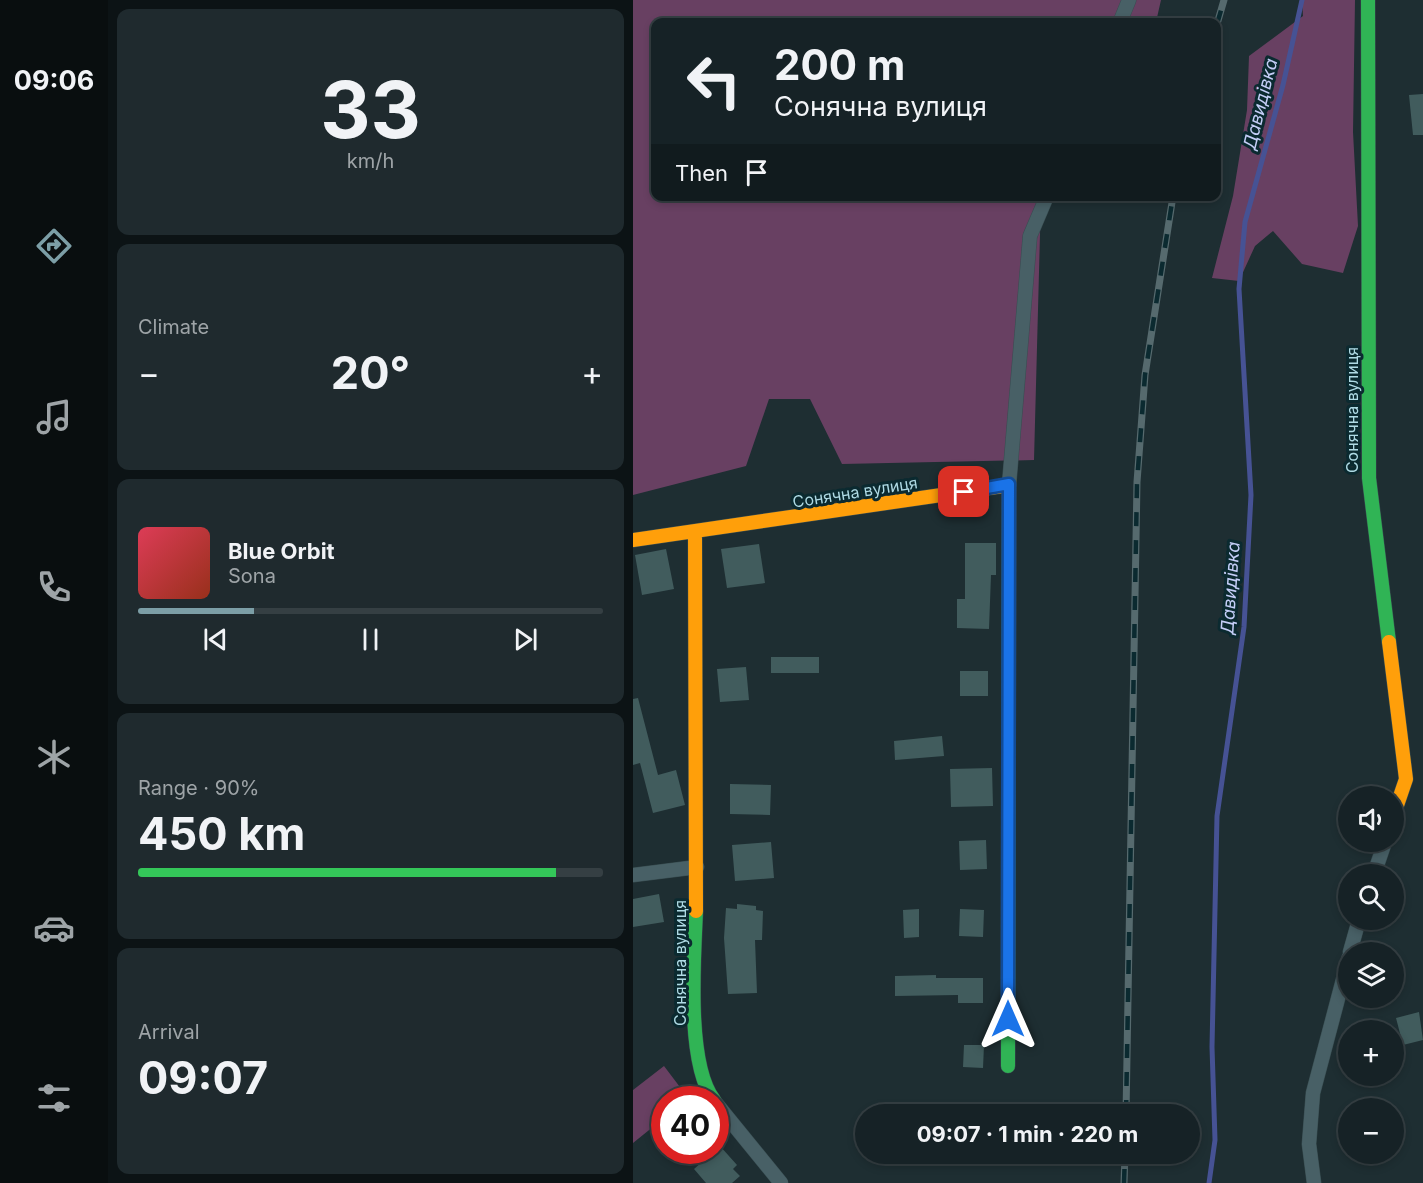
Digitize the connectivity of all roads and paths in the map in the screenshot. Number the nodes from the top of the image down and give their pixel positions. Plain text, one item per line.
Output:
1 (1129, 0) edge
2 (1368, 0) edge
3 (1122, 18) edge
4 (1045, 201) edge
5 (1009, 484) junction
6 (695, 533) junction
7 (633, 540) edge
8 (1404, 786) edge
9 (697, 867) junction
10 (633, 875) edge
11 (1338, 997) edge
12 (1008, 1066) dead end
13 (704, 1086) edge
14 (729, 1118) edge
15 (781, 1183) edge
16 (1314, 1183) edge

1 - 3 street
2 - 8 street, Сонячна вулиця
4 - 5 street
5 - 6 street, Сонячна вулиця
5 - 12 street
6 - 7 street
6 - 9 street, Сонячна вулиця
9 - 10 street
9 - 13 street, Сонячна вулиця
11 - 16 street
14 - 15 street, Сонячна вулиця

